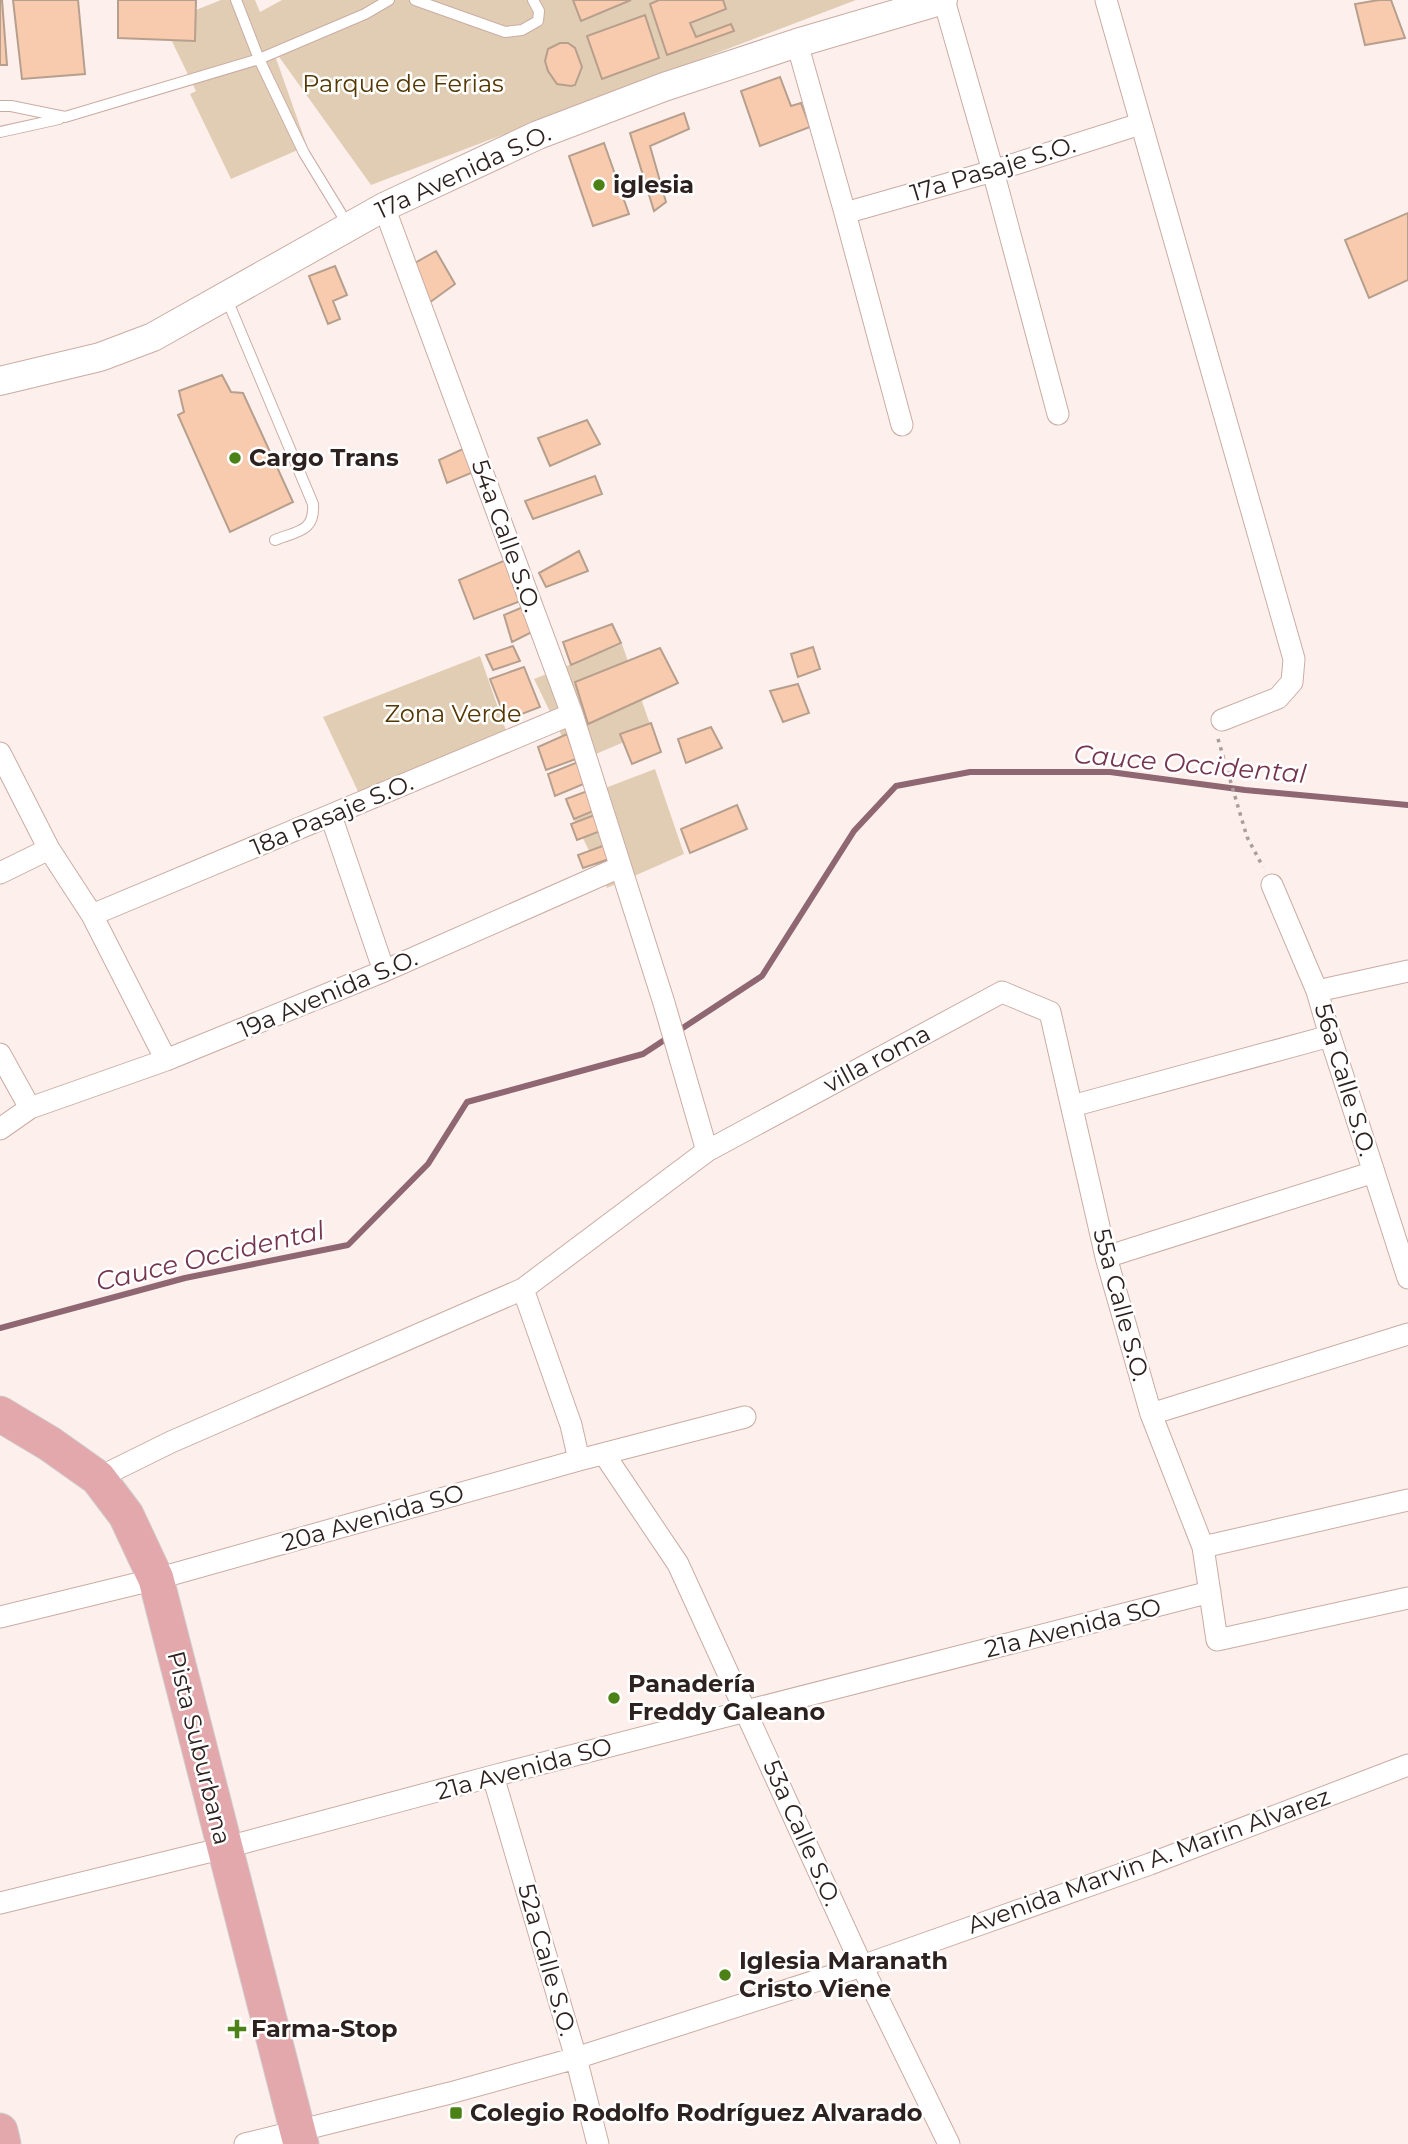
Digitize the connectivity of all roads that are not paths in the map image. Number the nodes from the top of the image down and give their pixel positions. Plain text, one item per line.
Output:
1 (236, 0) edge
2 (390, 0) edge
3 (415, 0) edge
4 (533, 0) edge
5 (1107, 0) edge
6 (938, 1) edge
7 (797, 43) junction
8 (259, 59) junction
9 (0, 106) edge
10 (65, 117) junction
11 (1140, 124) junction
12 (0, 132) edge
13 (993, 171) junction
14 (384, 207) junction
15 (845, 213) junction
16 (349, 227) junction
17 (226, 297) junction
18 (0, 381) edge
19 (1058, 414) dead end
20 (902, 425) dead end
21 (275, 540) dead end
22 (572, 714) junction
23 (1220, 729) road end
24 (0, 753) edge
25 (331, 816) junction
26 (49, 849) junction
27 (620, 867) junction
28 (0, 873) edge
29 (1272, 885) road end
30 (92, 915) junction
31 (384, 971) junction
32 (1408, 971) edge
33 (1317, 992) junction
34 (1050, 1012) joint
35 (1330, 1036) junction
36 (0, 1054) edge
37 (166, 1060) junction
38 (1072, 1107) junction
39 (30, 1108) junction
40 (0, 1129) edge
41 (707, 1151) junction
42 (1374, 1172) junction
43 (1106, 1257) junction
44 (1408, 1278) edge
45 (523, 1289) junction
46 (1408, 1334) edge
47 (0, 1414) edge
48 (1151, 1414) junction
49 (745, 1417) dead end
50 (604, 1454) junction
51 (579, 1460) junction
52 (98, 1478) junction
53 (1408, 1500) edge
54 (1203, 1547) junction
55 (156, 1579) junction
56 (1210, 1592) junction
57 (1408, 1598) edge
58 (0, 1617) edge
59 (746, 1711) junction
60 (1408, 1765) edge
61 (493, 1776) junction
62 (224, 1848) junction
63 (0, 1903) edge
64 (862, 1966) junction
65 (576, 2058) junction
66 (0, 2131) edge
67 (300, 2137) edge
68 (3, 2144) edge
69 (245, 2144) edge
70 (598, 2144) edge
71 (950, 2144) edge

1 - 8 lane
2 - 8 lane
3 - 4 lane
5 - 11 street
6 - 7 street, 17a Avenida S.O.
6 - 13 street
7 - 14 street, 17a Avenida S.O.
7 - 15 street
8 - 10 lane
8 - 16 lane
9 - 10 lane
10 - 12 lane
11 - 13 street, 17a Pasaje S.O.
11 - 23 street
13 - 15 street, 17a Pasaje S.O.
13 - 19 street
14 - 16 street, 17a Avenida S.O.
14 - 22 street, 54a Calle S.O.
15 - 20 street
16 - 17 street, 17a Avenida S.O.
17 - 18 street, 17a Avenida S.O.
17 - 21 lane
22 - 25 street, 18a Pasaje S.O.
22 - 27 street, 54a Calle S.O.
24 - 26 street
25 - 30 street, 18a Pasaje S.O.
25 - 31 street
26 - 28 street
26 - 30 street
27 - 31 street, 19a Avenida S.O.
27 - 41 street
29 - 33 street, 56a Calle S.O.
30 - 37 street
31 - 37 street, 19a Avenida S.O.
32 - 33 street
33 - 35 street, 56a Calle S.O.
34 - 38 street, 55a Calle S.O.
34 - 41 street, villa roma
35 - 38 street
35 - 42 street, 56a Calle S.O.
36 - 39 street
37 - 39 street, 19a Avenida S.O.
38 - 43 street, 55a Calle S.O.
39 - 40 street, 19a Avenida S.O.
41 - 45 street, villa roma
42 - 43 street
42 - 44 street, 56a Calle S.O.
43 - 48 street, 55a Calle S.O.
45 - 51 street
45 - 52 street, villa roma
46 - 48 street
47 - 52 main road, Pista Suburbana
48 - 54 street, 55a Calle S.O.
49 - 50 street, 20a Avenida SO
50 - 51 street, 20a Avenida SO
50 - 59 street, 53a Calle S.O.
51 - 55 street, 20a Avenida SO
52 - 55 main road, Pista Suburbana
53 - 54 street
54 - 56 street, 55a Calle S.O.
55 - 58 street, 20a Avenida SO
55 - 62 main road, Pista Suburbana
56 - 57 street, 55a Calle S.O.
56 - 59 street, 21a Avenida SO
59 - 61 street, 21a Avenida SO
59 - 64 street, 53a Calle S.O.
60 - 64 street, Avenida Marvin A. Marin Alvarez
61 - 62 street, 21a Avenida SO
61 - 65 street, 52a Calle S.O.
62 - 63 street, 21a Avenida SO
62 - 67 main road, Pista Suburbana
64 - 65 street, Avenida Marvin A. Marin Alvarez
64 - 71 street, 53a Calle S.O.
65 - 67 street, Avenida Marvin A. Marin Alvarez
65 - 70 street, 52a Calle S.O.
66 - 68 main road
67 - 69 street, Avenida Marvin A. Marin Alvarez

